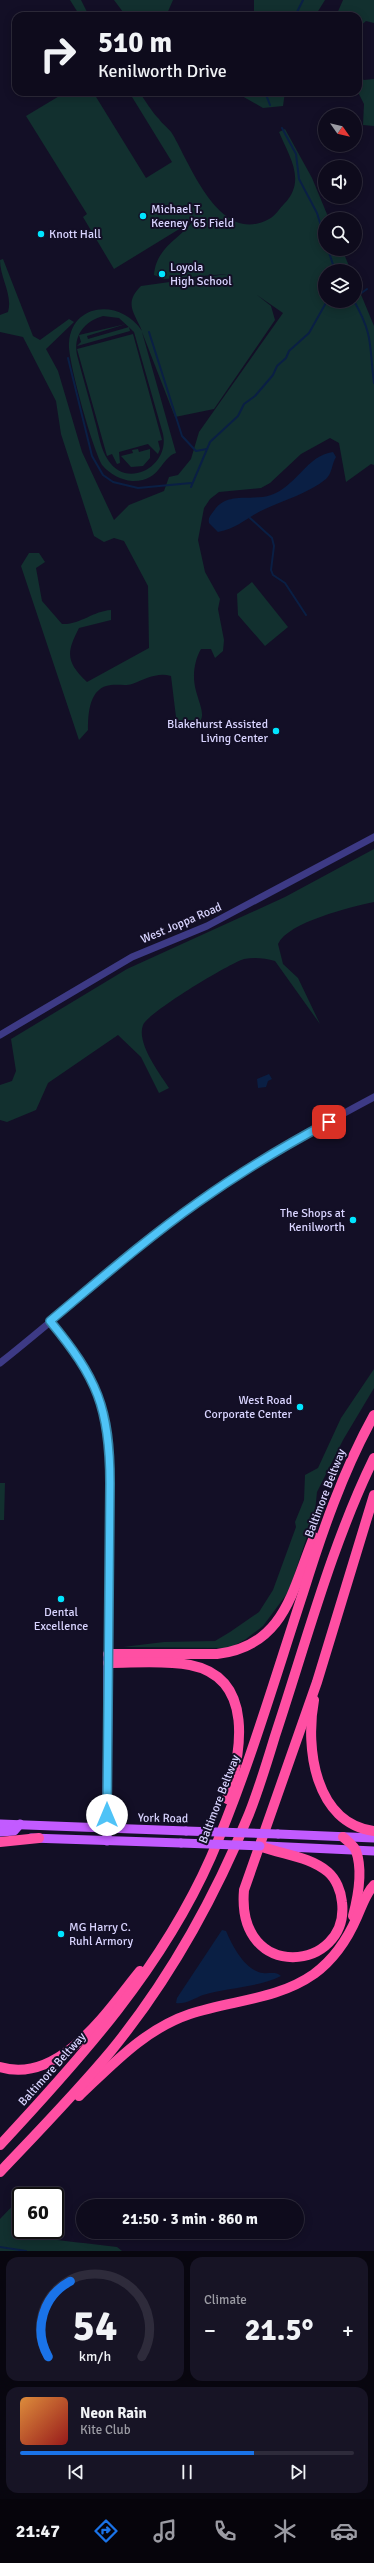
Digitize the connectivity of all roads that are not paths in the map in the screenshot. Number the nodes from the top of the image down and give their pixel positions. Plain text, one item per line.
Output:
1 (374, 837) edge
2 (0, 1035) edge
3 (374, 1097) edge
4 (50, 1321) junction
5 (0, 1362) edge
6 (374, 1415) edge
7 (358, 1443) junction
8 (374, 1458) edge
9 (374, 1495) edge
10 (108, 1658) junction
11 (317, 1682) junction
12 (0, 1824) edge
13 (20, 1824) junction
14 (107, 1829) junction
15 (374, 1831) edge
16 (0, 1832) edge
17 (0, 1837) edge
18 (343, 1837) junction
19 (39, 1838) junction
20 (374, 1838) edge
21 (107, 1841) junction
22 (0, 1842) edge
23 (260, 1846) joint
24 (272, 1848) junction
25 (356, 1850) junction
26 (374, 1851) edge
27 (210, 1858) junction
28 (374, 1885) edge
29 (186, 1905) junction
30 (338, 1951) junction
31 (0, 2067) edge
32 (0, 2145) edge
33 (1, 2172) edge

1 - 2 street, West Joppa Road
3 - 4 street
4 - 5 street
4 - 10 street
6 - 7 highway, Baltimore Beltway
7 - 10 highway
7 - 27 highway, Baltimore Beltway
8 - 33 highway
9 - 11 highway
10 - 14 main road
10 - 27 highway
11 - 15 highway
11 - 24 highway
12 - 13 main road, York Road
13 - 14 main road, York Road
13 - 16 main road
14 - 18 main road, York Road, bridge
14 - 21 main road
17 - 19 main road, York Road
18 - 20 main road, York Road
18 - 25 highway
19 - 21 main road, York Road
19 - 22 highway
21 - 23 main road, York Road, bridge
23 - 24 highway
24 - 25 main road
25 - 26 main road
25 - 30 highway
27 - 29 highway, Baltimore Beltway
28 - 30 highway
29 - 31 highway
29 - 32 highway, Baltimore Beltway
30 - 33 highway

